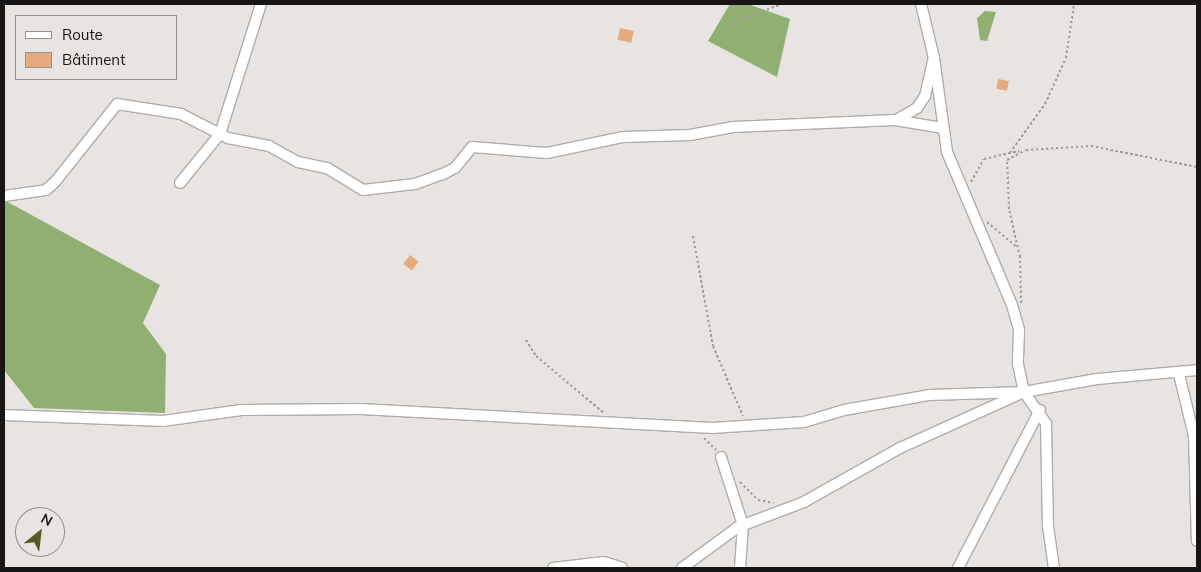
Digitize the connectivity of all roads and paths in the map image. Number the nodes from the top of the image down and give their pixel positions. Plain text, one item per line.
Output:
1 (261, 4) edge
2 (782, 4) edge
3 (921, 4) edge
4 (1074, 4) edge
5 (734, 22) dead end
6 (934, 58) junction
7 (895, 120) junction
8 (943, 128) junction
9 (220, 134) junction
10 (1026, 150) junction
11 (1010, 153) junction
12 (1197, 167) edge
13 (180, 183) dead end
14 (969, 188) dead end
15 (4, 196) edge
16 (980, 216) dead end
17 (693, 236) dead end
18 (1018, 247) junction
19 (1020, 310) dead end
20 (526, 340) dead end
21 (1197, 370) edge
22 (1179, 374) junction
23 (1024, 392) junction
24 (1040, 410) junction
25 (4, 415) edge
26 (617, 420) junction
27 (746, 423) junction
28 (690, 426) junction
29 (721, 457) joint
30 (735, 477) dead end
31 (792, 506) junction
32 (743, 525) junction
33 (1197, 542) edge
34 (553, 568) edge
35 (622, 568) edge
36 (682, 568) edge
37 (740, 568) edge
38 (958, 568) edge
39 (1054, 568) edge

1 - 9 street
2 - 5 path
3 - 6 street
4 - 11 path
6 - 7 street
6 - 8 street
7 - 8 street
7 - 9 street
8 - 23 street
9 - 13 street
9 - 15 street
10 - 11 path
10 - 12 path
10 - 18 path
11 - 14 path
16 - 18 path
17 - 27 path
18 - 19 path
20 - 26 path
21 - 22 street
22 - 23 street
22 - 33 street
23 - 24 street
23 - 27 street
23 - 31 street
24 - 38 street
24 - 39 street
25 - 26 street
26 - 28 street
27 - 28 street
28 - 29 path
29 - 32 street
30 - 31 path
31 - 32 street
32 - 36 street
32 - 37 street
34 - 35 street

